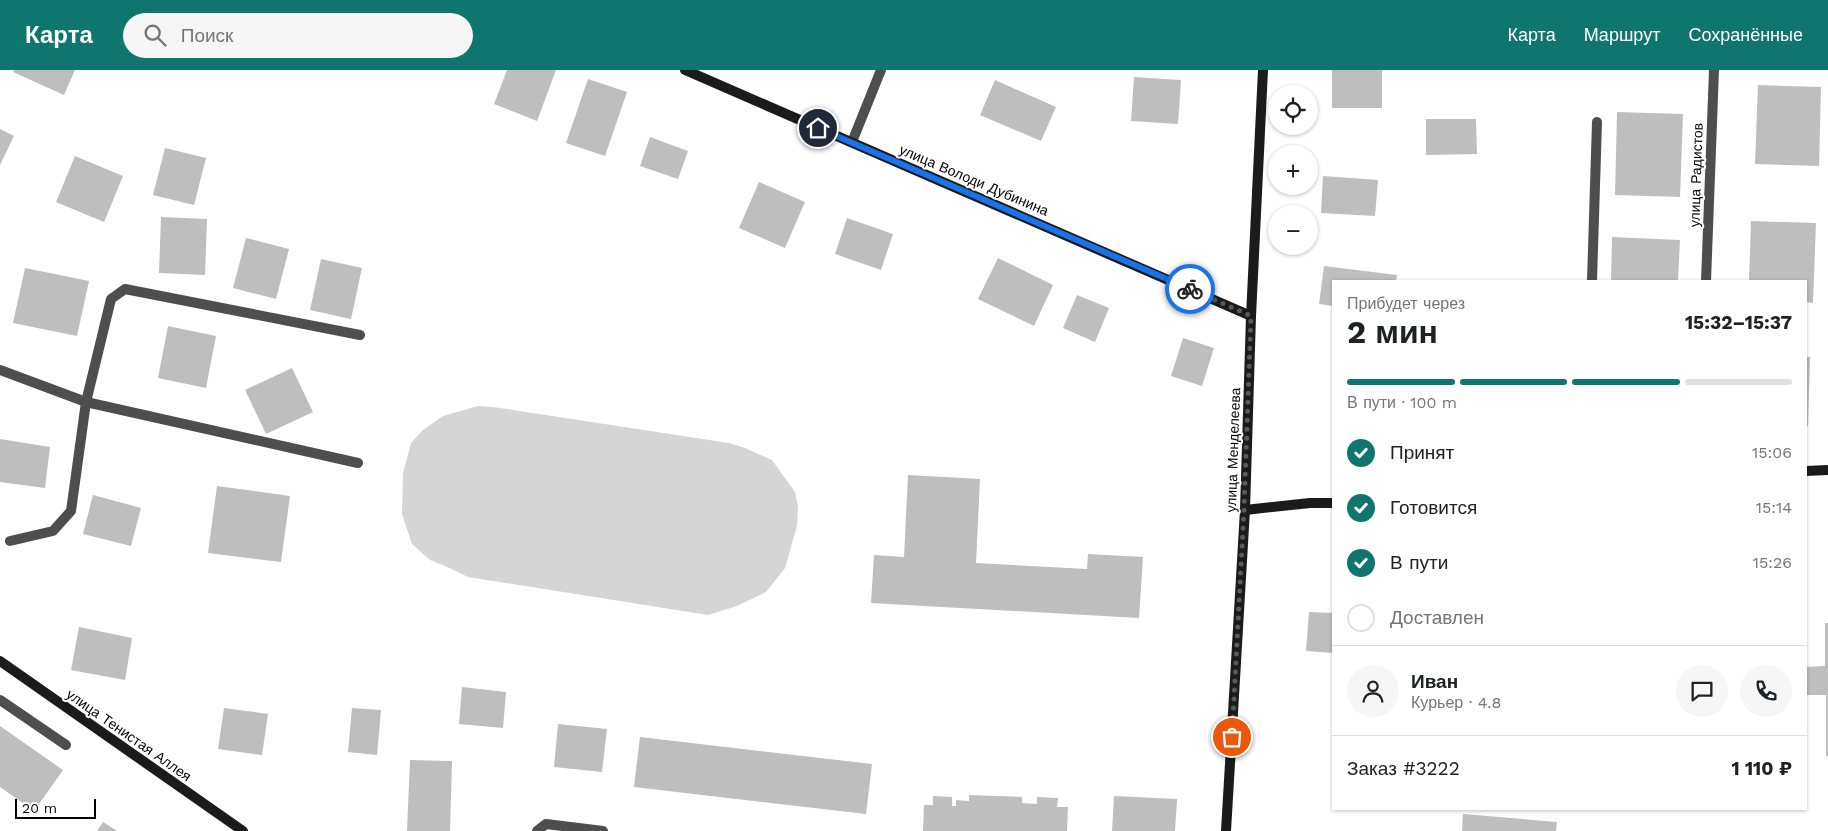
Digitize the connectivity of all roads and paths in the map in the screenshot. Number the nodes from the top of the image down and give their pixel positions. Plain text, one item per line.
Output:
1 (685, 70) edge
2 (881, 70) edge
3 (1263, 70) edge
4 (1714, 70) edge
5 (1597, 122) dead end
6 (852, 142) junction
7 (1592, 280) edge
8 (1706, 280) edge
9 (1251, 316) junction
10 (360, 334) dead end
11 (0, 370) edge
12 (86, 402) junction
13 (358, 463) dead end
14 (1828, 470) edge
15 (1807, 471) edge
16 (1332, 503) edge
17 (1244, 510) junction
18 (10, 541) dead end
19 (0, 661) edge
20 (0, 700) edge
21 (66, 745) dead end
22 (243, 831) edge
23 (537, 831) edge
24 (604, 831) edge
25 (1226, 831) edge

1 - 6 street, улица Володи Дубинина
2 - 6 street
3 - 9 street, улица Менделеева
4 - 8 street, улица Радистов
5 - 7 street
6 - 9 street, улица Володи Дубинина
9 - 17 street, улица Менделеева
10 - 12 street
11 - 12 street
12 - 13 street
12 - 18 street
14 - 15 street
16 - 17 street
17 - 25 street, улица Менделеева
19 - 22 street, улица Тенистая Аллея
20 - 21 street
23 - 24 street

